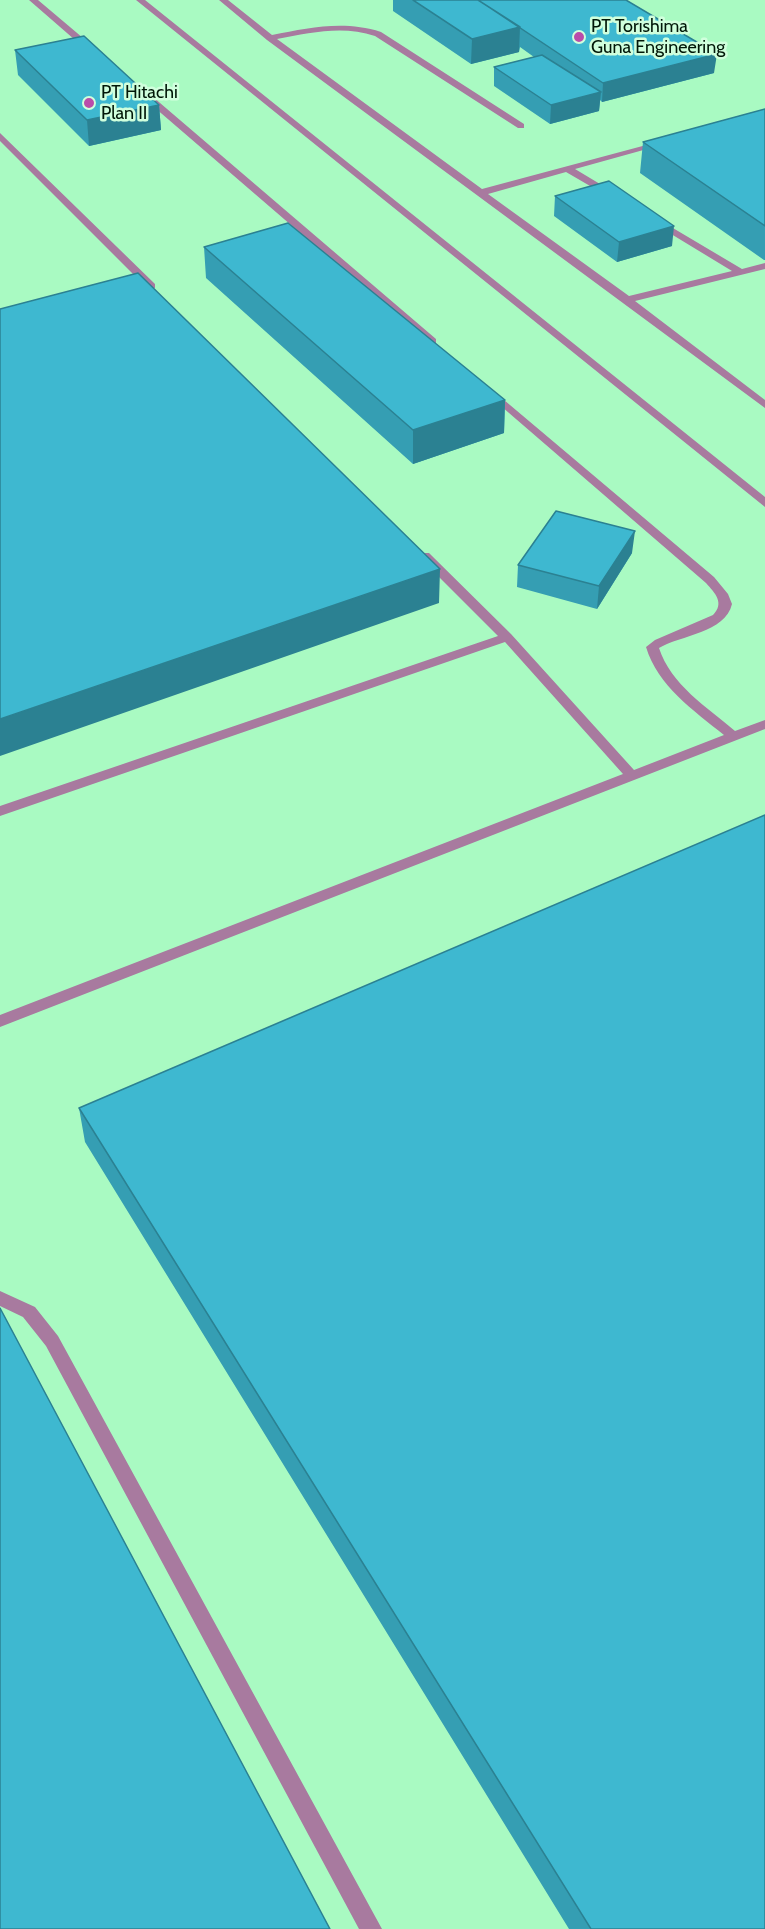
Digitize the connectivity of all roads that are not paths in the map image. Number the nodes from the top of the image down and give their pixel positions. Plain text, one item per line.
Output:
1 (33, 0) edge
2 (140, 0) edge
3 (223, 0) edge
4 (270, 38) junction
5 (104, 60) edge
6 (131, 83) edge
7 (521, 126) dead end
8 (0, 136) edge
9 (677, 137) edge
10 (568, 169) junction
11 (480, 193) junction
12 (619, 199) edge
13 (649, 218) edge
14 (765, 266) edge
15 (741, 272) junction
16 (158, 294) edge
17 (627, 300) junction
18 (443, 351) edge
19 (479, 382) edge
20 (765, 405) edge
21 (765, 504) edge
22 (414, 545) edge
23 (507, 637) junction
24 (765, 724) edge
25 (734, 737) junction
26 (632, 776) junction
27 (0, 811) edge
28 (0, 1021) edge
29 (0, 1298) edge
30 (371, 1929) edge

1 - 5 lane
2 - 21 lane
3 - 4 lane
4 - 7 lane
4 - 11 lane
6 - 18 lane
8 - 16 lane
9 - 10 lane
10 - 11 lane
10 - 12 lane
11 - 17 lane
13 - 15 lane
14 - 15 lane
15 - 17 lane
17 - 20 lane
19 - 25 lane
22 - 23 lane
23 - 26 lane
23 - 27 lane
24 - 25 lane
25 - 26 lane
26 - 28 lane
29 - 30 lane

